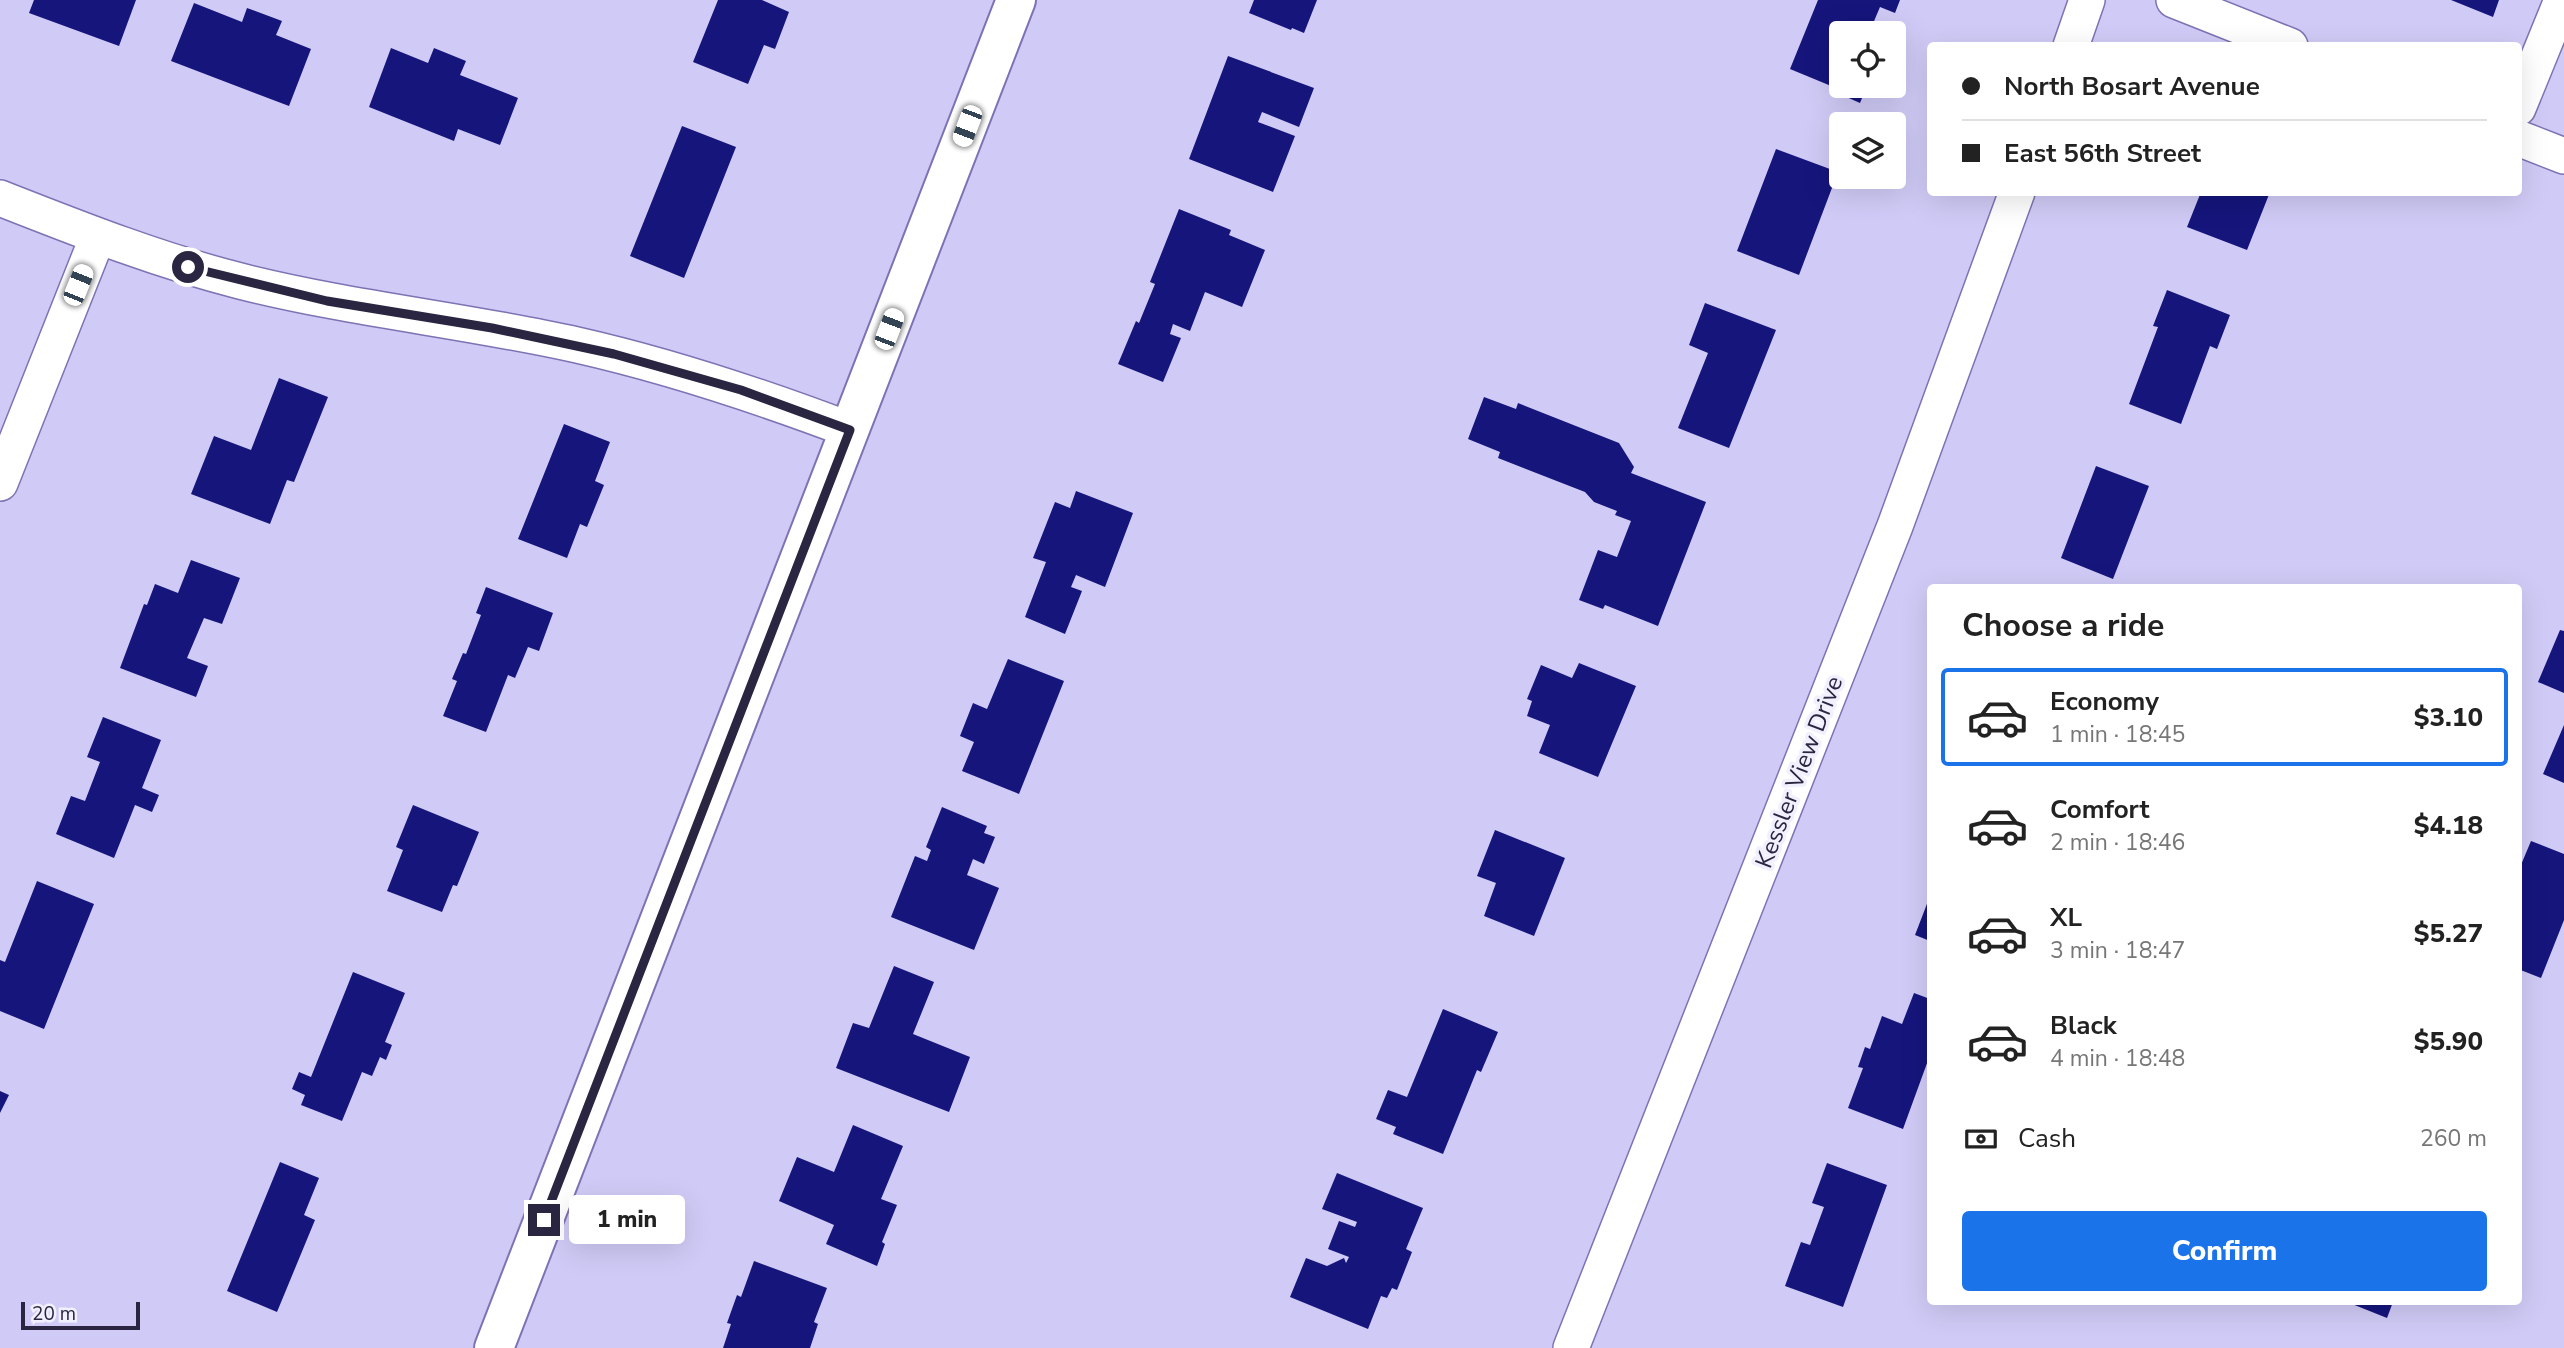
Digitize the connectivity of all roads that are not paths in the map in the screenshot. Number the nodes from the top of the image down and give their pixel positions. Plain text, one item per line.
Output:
1 (1016, 0) edge
2 (2087, 0) edge
3 (2174, 0) edge
4 (2563, 0) edge
5 (2071, 42) edge
6 (2280, 42) edge
7 (2522, 98) edge
8 (2522, 140) edge
9 (2564, 156) edge
10 (2016, 196) edge
11 (0, 198) edge
12 (97, 236) junction
13 (850, 430) junction
14 (0, 483) edge
15 (494, 1348) edge
16 (1571, 1348) edge

1 - 13 street
2 - 5 street
3 - 6 street
4 - 7 street
8 - 9 street
10 - 16 street, Kessler View Drive
11 - 12 street
12 - 13 street
12 - 14 street
13 - 15 street

